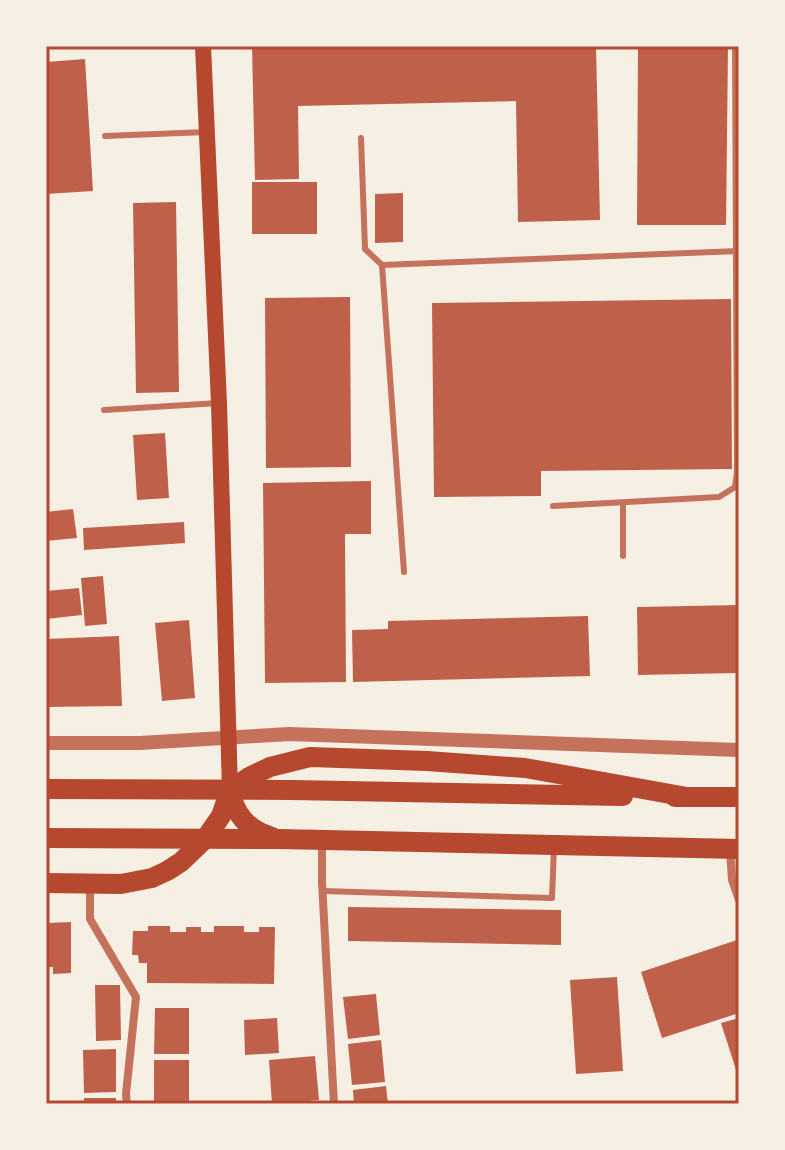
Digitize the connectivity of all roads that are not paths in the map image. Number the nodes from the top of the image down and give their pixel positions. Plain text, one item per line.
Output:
1 (203, 46) edge
2 (735, 46) edge
3 (207, 132) junction
4 (105, 136) dead end
5 (361, 138) dead end
6 (737, 251) edge
7 (382, 265) junction
8 (219, 403) junction
9 (104, 410) dead end
10 (623, 503) junction
11 (553, 506) dead end
12 (623, 556) dead end
13 (404, 572) dead end
14 (228, 737) junction
15 (46, 743) edge
16 (739, 750) edge
17 (46, 789) edge
18 (230, 790) junction
19 (687, 797) junction
20 (739, 797) edge
21 (46, 838) edge
22 (205, 839) junction
23 (279, 839) junction
24 (322, 841) junction
25 (554, 846) junction
26 (734, 849) edge
27 (46, 883) edge
28 (90, 884) junction
29 (323, 891) junction
30 (739, 900) edge
31 (127, 1104) edge
32 (334, 1104) edge

1 - 3 main road
2 - 6 lane
3 - 4 lane
3 - 8 main road
5 - 7 lane
6 - 7 lane
6 - 10 lane
7 - 13 lane
8 - 9 lane
8 - 14 main road
10 - 11 lane
10 - 12 lane
14 - 15 street
14 - 16 street
14 - 18 main road
17 - 18 main road
18 - 19 main road
18 - 19 main road
18 - 22 main road
18 - 23 main road
19 - 20 main road
21 - 22 main road
22 - 23 main road
22 - 28 main road
23 - 24 main road
24 - 25 main road
24 - 29 street
25 - 26 main road
25 - 29 lane
26 - 30 street
27 - 28 main road
28 - 31 street
29 - 32 street

